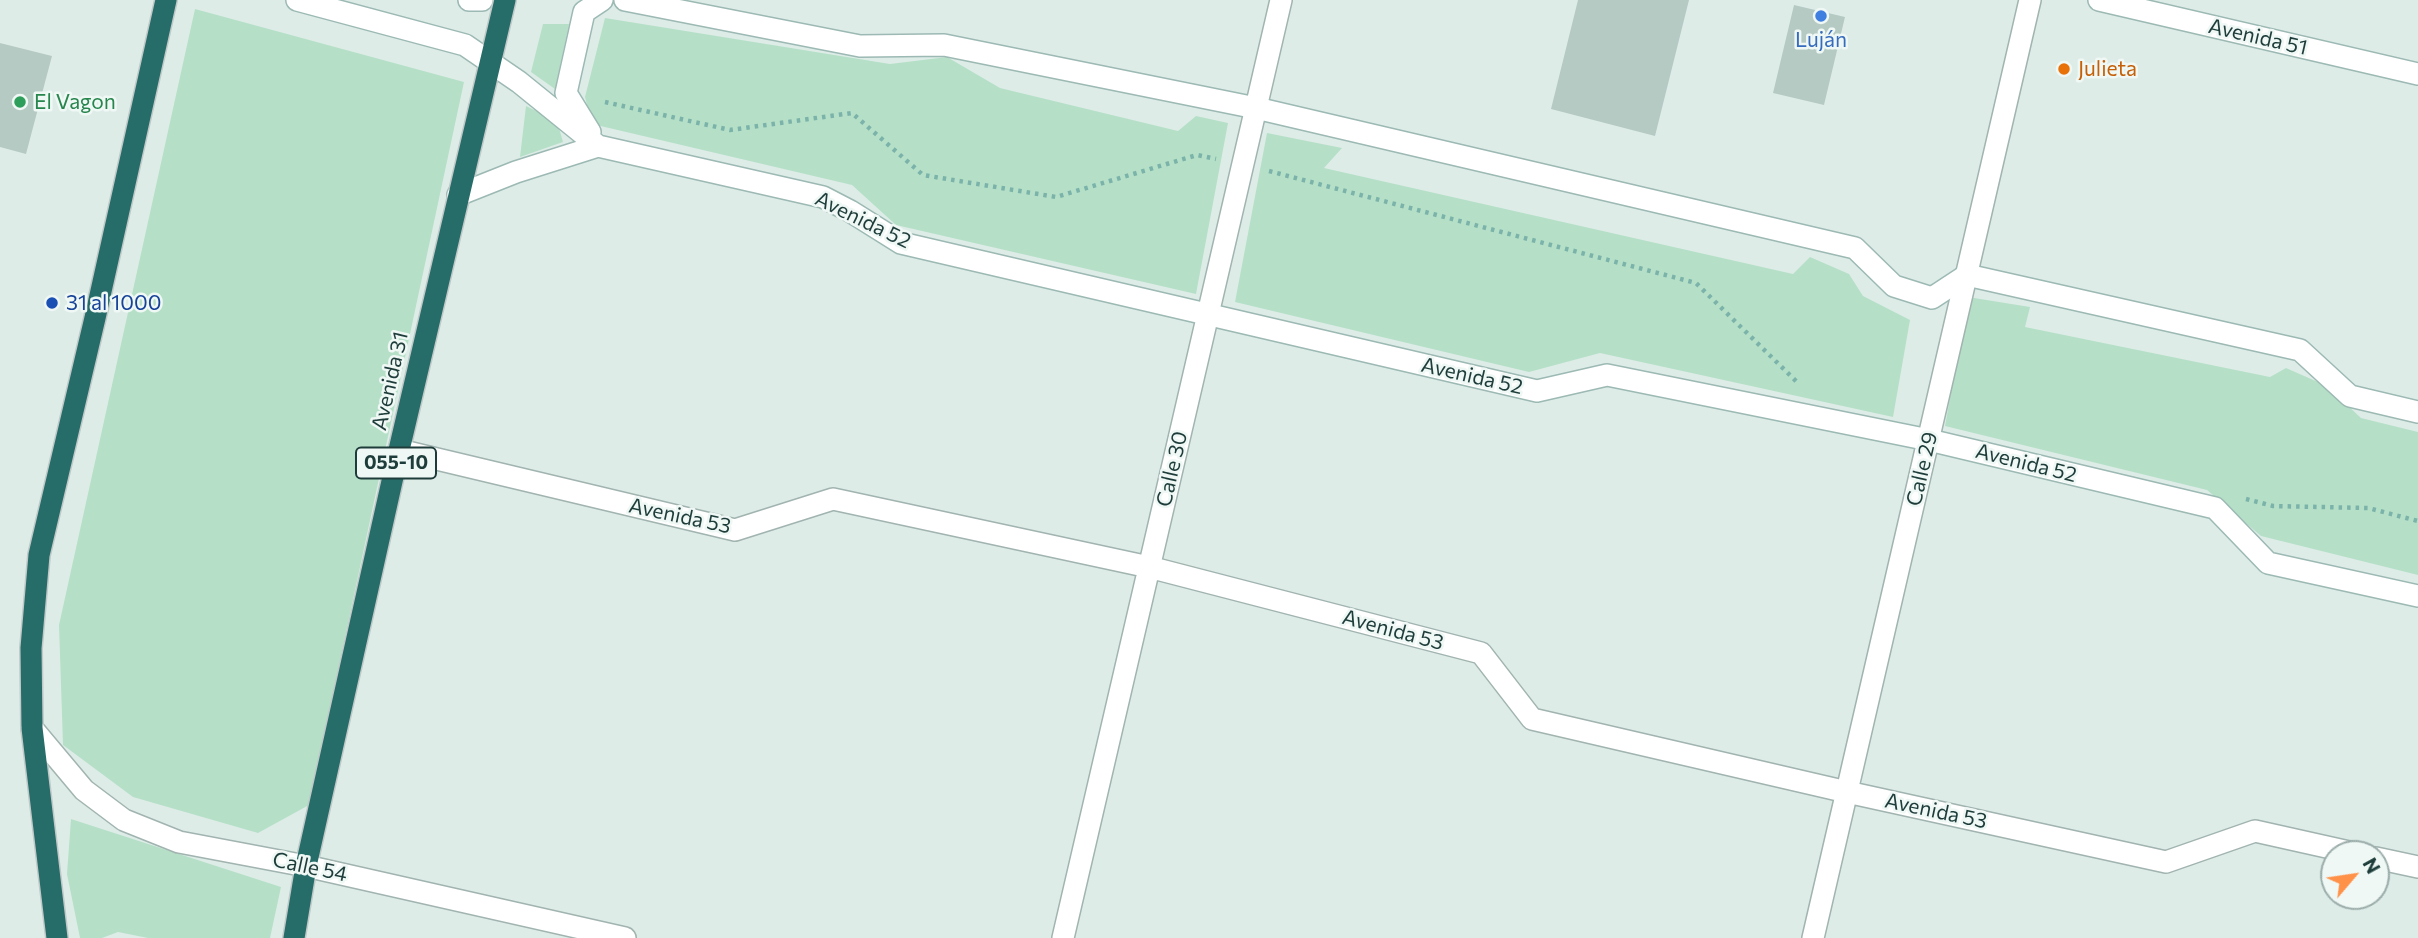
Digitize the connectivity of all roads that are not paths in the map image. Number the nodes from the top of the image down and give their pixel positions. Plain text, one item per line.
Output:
1 (166, 0) edge
2 (297, 0) edge
3 (469, 0) edge
4 (482, 0) edge
5 (505, 0) edge
6 (602, 0) edge
7 (625, 0) edge
8 (1281, 0) edge
9 (2030, 0) edge
10 (2099, 0) edge
11 (491, 61) junction
12 (2418, 74) edge
13 (1256, 108) junction
14 (598, 146) junction
15 (458, 195) junction
16 (1967, 275) junction
17 (1208, 314) junction
18 (2418, 412) edge
19 (1929, 440) junction
20 (399, 450) junction
21 (1149, 566) junction
22 (2418, 596) edge
23 (32, 728) junction
24 (1847, 792) junction
25 (2320, 846) edge
26 (2390, 861) edge
27 (306, 866) junction
28 (2418, 867) edge
29 (57, 938) edge
30 (294, 938) edge
31 (625, 938) edge
32 (1063, 938) edge
33 (1813, 938) edge

1 - 23 highway
2 - 11 street, Avenida 52
3 - 4 street
5 - 11 highway, Avenida 31 / 055-10
6 - 14 street
7 - 13 street
8 - 13 street, Calle 30
9 - 16 street, Calle 29
10 - 12 street, Avenida 51
11 - 14 street, Avenida 52
11 - 15 highway, Avenida 31 / 055-10
13 - 16 street
13 - 17 street, Calle 30
14 - 15 street
14 - 17 street, Avenida 52
15 - 20 highway, Avenida 31 / 055-10
16 - 18 street
16 - 19 street, Calle 29
17 - 19 street, Avenida 52
17 - 21 street, Calle 30
19 - 22 street, Avenida 52
19 - 24 street, Calle 29
20 - 21 street, Avenida 53
20 - 27 highway, Avenida 31 / 055-10
21 - 24 street, Avenida 53
21 - 32 street, Calle 30
23 - 27 street, Calle 54
23 - 29 highway
24 - 25 street, Avenida 53
24 - 33 street, Calle 29
26 - 28 street
27 - 30 highway, Avenida 31 / 055-10
27 - 31 street, Calle 54

